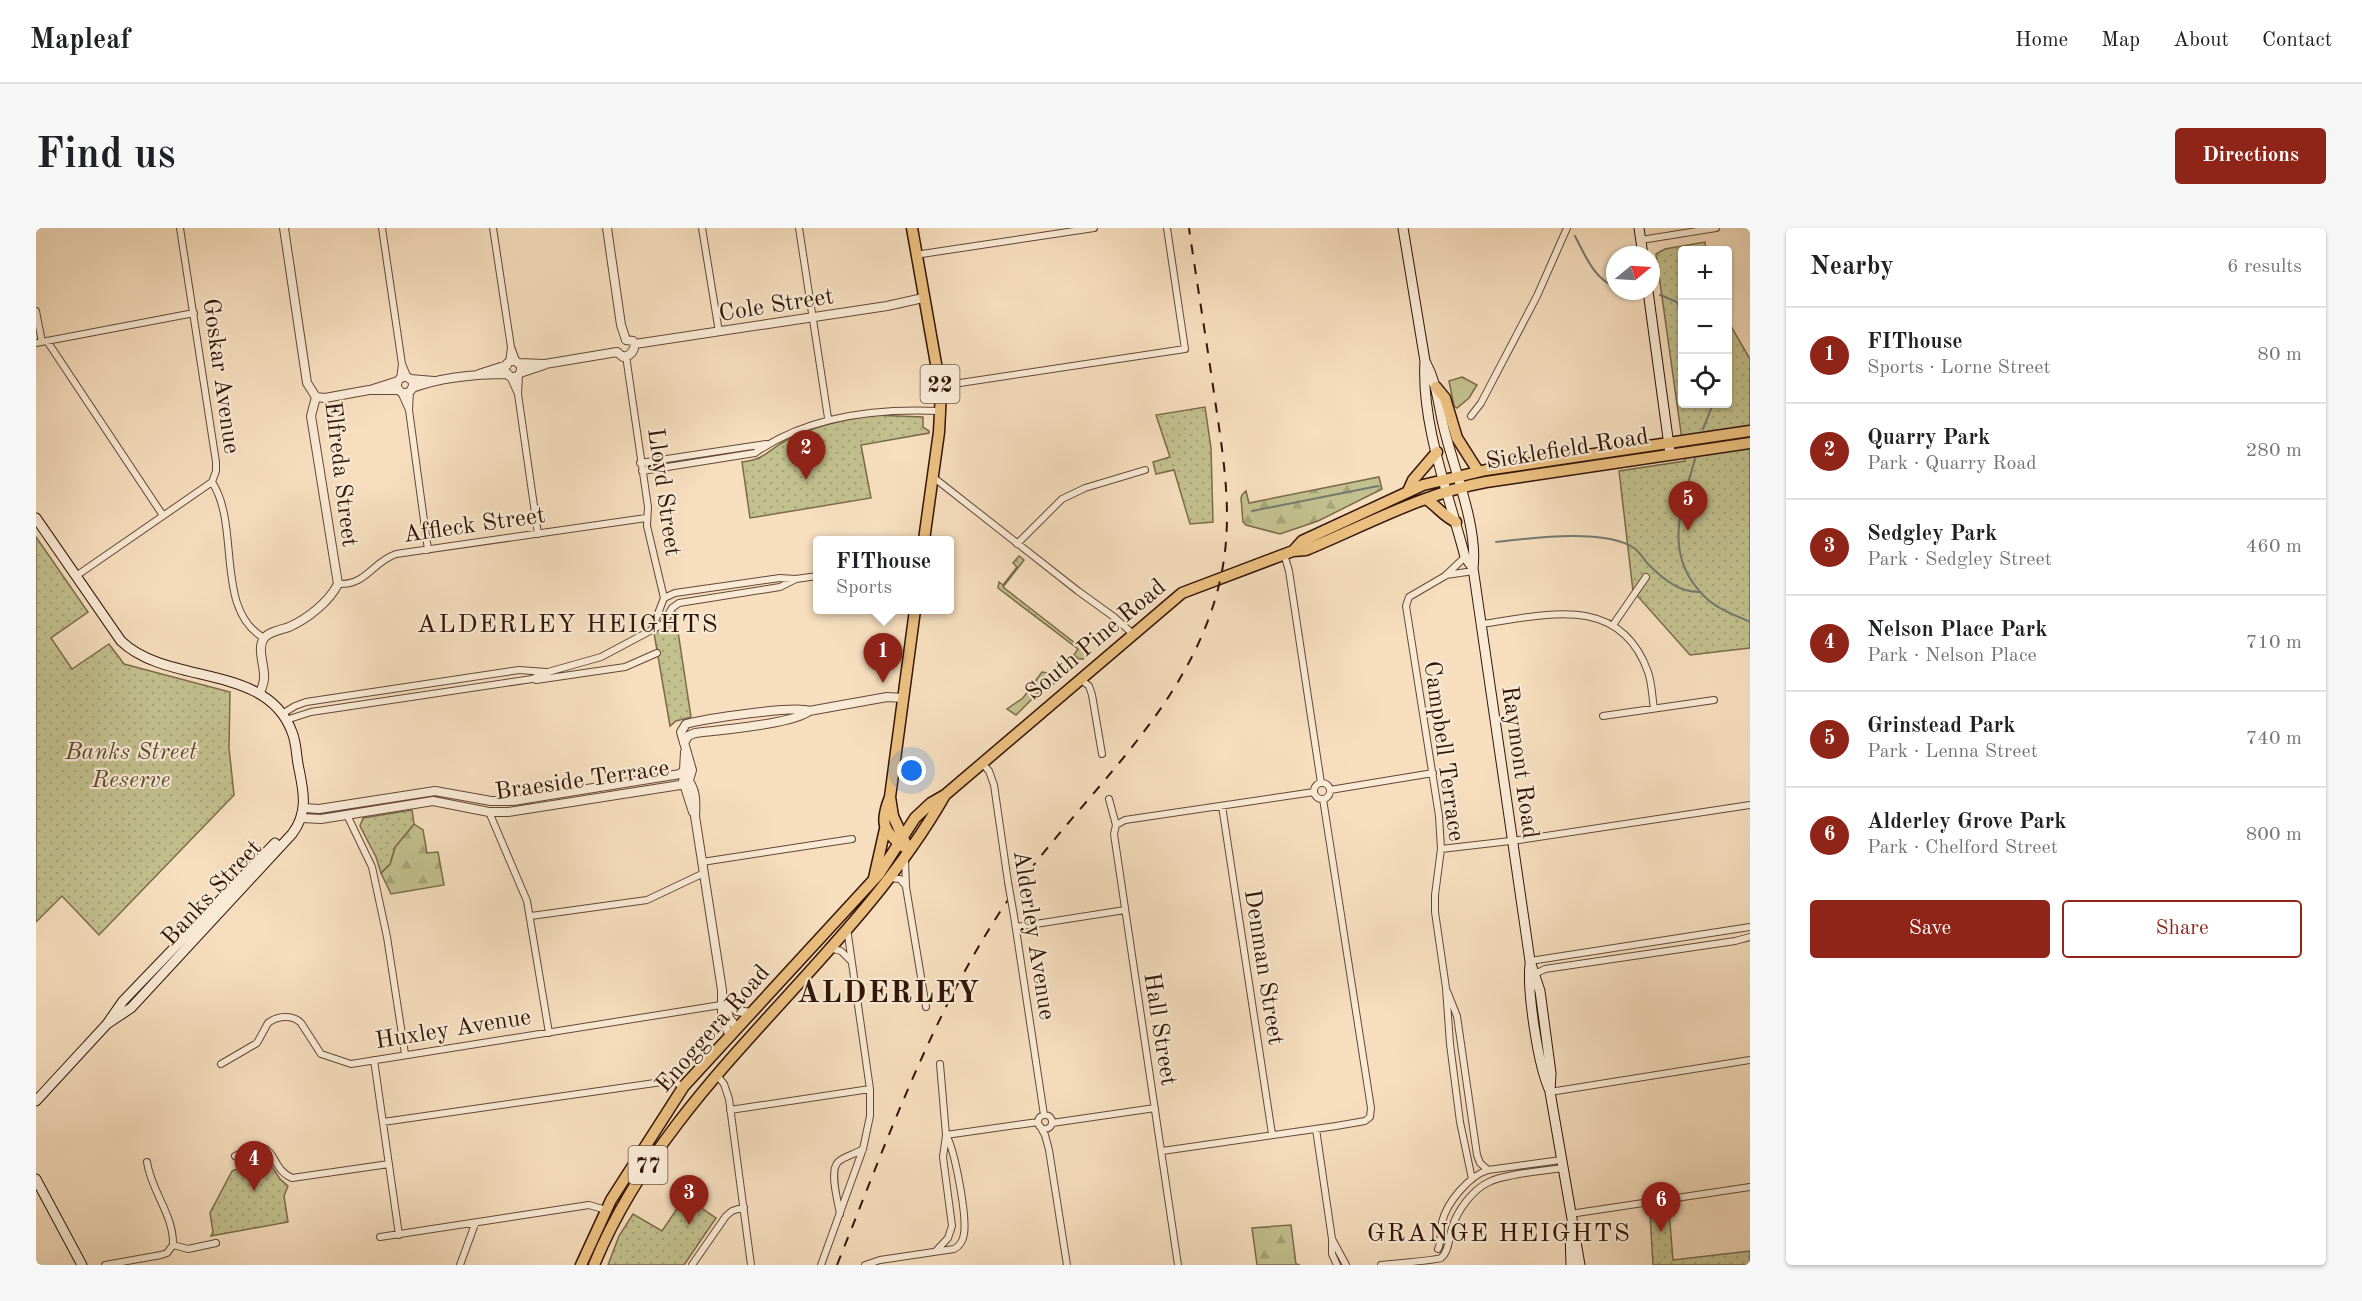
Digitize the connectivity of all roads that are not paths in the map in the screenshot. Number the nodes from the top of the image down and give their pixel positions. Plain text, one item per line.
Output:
1 (180, 228) edge
2 (284, 228) edge
3 (382, 228) edge
4 (493, 228) edge
5 (607, 228) edge
6 (702, 228) edge
7 (799, 228) edge
8 (912, 228) edge
9 (1094, 228) edge
10 (1167, 228) edge
11 (1403, 228) edge
12 (1567, 228) edge
13 (1639, 228) edge
14 (1716, 228) edge
15 (1641, 240) junction
16 (1642, 246) edge
17 (915, 255) junction
18 (923, 298) junction
19 (1649, 300) edge
20 (36, 311) edge
21 (194, 313) junction
22 (813, 318) junction
23 (719, 332) junction
24 (626, 340) junction
25 (42, 342) edge
26 (635, 344) junction
27 (511, 347) junction
28 (617, 352) junction
29 (626, 356) junction
30 (1425, 361) junction
31 (518, 363) junction
32 (508, 364) junction
33 (545, 364) junction
34 (514, 374) junction
35 (477, 375) junction
36 (404, 379) junction
37 (435, 381) junction
38 (940, 386) junction
39 (1436, 387) junction
40 (411, 389) junction
41 (369, 390) junction
42 (400, 391) junction
43 (316, 397) junction
44 (409, 410) junction
45 (941, 411) junction
46 (1471, 416) dead end
47 (828, 418) junction
48 (1750, 431) edge
49 (769, 443) junction
50 (1750, 443) edge
51 (1670, 448) junction
52 (1437, 452) junction
53 (640, 462) junction
54 (1144, 470) dead end
55 (642, 471) junction
56 (1478, 471) junction
57 (1456, 475) junction
58 (933, 477) junction
59 (1444, 478) junction
60 (212, 482) junction
61 (1460, 488) junction
62 (1408, 491) junction
63 (1448, 491) junction
64 (1426, 499) junction
65 (162, 514) junction
66 (36, 518) edge
67 (646, 518) junction
68 (1456, 522) junction
69 (538, 534) junction
70 (925, 536) edge
71 (1017, 544) junction
72 (428, 550) junction
73 (1289, 553) junction
74 (1465, 557) junction
75 (1474, 569) junction
76 (76, 576) junction
77 (1445, 576) junction
78 (813, 577) edge
79 (1646, 577) dead end
80 (796, 579) junction
81 (338, 584) junction
82 (664, 598) junction
83 (914, 614) edge
84 (1482, 624) junction
85 (1613, 625) junction
86 (652, 630) junction
87 (1133, 634) junction
88 (264, 638) junction
89 (657, 653) dead end
90 (548, 672) junction
91 (1080, 679) junction
92 (525, 681) junction
93 (261, 693) junction
94 (903, 698) junction
95 (1714, 700) dead end
96 (310, 702) junction
97 (1654, 708) junction
98 (311, 712) junction
99 (1603, 716) dead end
100 (284, 717) junction
101 (1101, 754) dead end
102 (982, 763) junction
103 (686, 769) junction
104 (1433, 774) junction
105 (686, 782) junction
106 (1321, 783) junction
107 (1330, 790) junction
108 (1314, 792) junction
109 (945, 795) junction
110 (890, 797) junction
111 (1109, 799) dead end
112 (1323, 799) junction
113 (328, 806) junction
114 (1222, 806) junction
115 (1750, 806) edge
116 (489, 812) junction
117 (301, 813) junction
118 (347, 815) junction
119 (330, 817) junction
120 (1116, 825) junction
121 (892, 838) junction
122 (852, 839) dead end
123 (1513, 841) junction
124 (1441, 849) junction
125 (908, 852) junction
126 (702, 862) junction
127 (704, 873) junction
128 (889, 878) junction
129 (874, 879) junction
130 (906, 887) junction
131 (1125, 910) junction
132 (531, 916) junction
133 (847, 927) junction
134 (1016, 927) junction
135 (1750, 927) edge
136 (1750, 936) edge
137 (830, 948) junction
138 (1530, 961) junction
139 (851, 962) junction
140 (1535, 974) junction
141 (1446, 988) junction
142 (725, 1004) junction
143 (926, 1007) dead end
144 (751, 1013) junction
145 (733, 1032) junction
146 (549, 1034) junction
147 (747, 1039) junction
148 (405, 1054) junction
149 (374, 1060) junction
150 (1750, 1060) edge
151 (705, 1062) junction
152 (221, 1064) dead end
153 (940, 1064) dead end
154 (716, 1074) junction
155 (684, 1086) junction
156 (870, 1089) junction
157 (1550, 1092) junction
158 (36, 1101) edge
159 (1155, 1108) junction
160 (730, 1110) junction
161 (1044, 1115) junction
162 (383, 1122) junction
163 (1039, 1124) junction
164 (1052, 1124) junction
165 (1316, 1129) junction
166 (1272, 1134) junction
167 (946, 1135) junction
168 (863, 1149) junction
169 (1049, 1150) junction
170 (1162, 1151) junction
171 (1477, 1153) junction
172 (235, 1156) dead end
173 (1467, 1157) junction
174 (147, 1162) dead end
175 (389, 1164) junction
176 (1561, 1164) junction
177 (1516, 1167) junction
178 (1488, 1170) junction
179 (1518, 1176) junction
180 (36, 1179) edge
181 (1472, 1179) junction
182 (1750, 1187) edge
183 (744, 1207) junction
184 (606, 1210) junction
185 (1570, 1214) junction
186 (840, 1215) junction
187 (475, 1224) junction
188 (399, 1234) junction
189 (380, 1237) dead end
190 (1332, 1239) junction
191 (216, 1243) dead end
192 (173, 1245) junction
193 (1438, 1249) junction
194 (936, 1251) junction
195 (1442, 1257) junction
196 (1420, 1259) junction
197 (82, 1265) edge
198 (105, 1265) edge
199 (460, 1265) edge
200 (581, 1265) edge
201 (594, 1265) edge
202 (692, 1265) edge
203 (751, 1265) edge
204 (821, 1265) edge
205 (865, 1265) edge
206 (1067, 1265) edge
207 (1178, 1265) edge
208 (1337, 1265) edge
209 (1346, 1265) edge
210 (1381, 1265) edge
211 (1445, 1265) edge
212 (1572, 1265) edge
213 (1580, 1265) edge

1 - 21 street, Goskar Avenue
2 - 43 street, Elfreda Street
3 - 36 street
4 - 27 street
5 - 24 street
6 - 23 street
7 - 22 street
8 - 17 main road, 22
9 - 17 street
10 - 38 street
11 - 30 main road
12 - 46 street
13 - 15 main road
14 - 15 street
15 - 16 main road
17 - 18 main road, 22
18 - 22 street, Cole Street
18 - 38 main road, 22
19 - 51 main road, Sicklefield Road
20 - 25 street
21 - 25 street
21 - 60 street, Goskar Avenue
22 - 23 street, Cole Street
22 - 47 street
23 - 26 street, Cole Street
24 - 26 street
24 - 28 street
25 - 65 street
26 - 29 street
27 - 31 street
27 - 32 street
28 - 29 street
28 - 33 street
29 - 53 street, Lloyd Street
30 - 39 main road, Raymont Road
30 - 52 main road, Raymont Road
31 - 32 street
31 - 33 street
31 - 34 street
32 - 34 street
32 - 35 street
33 - 34 street
34 - 35 street
34 - 69 street
35 - 37 street
36 - 37 street
36 - 40 street
36 - 41 street
36 - 42 street
37 - 40 street
38 - 45 main road, 22
39 - 56 main road
39 - 57 main road, Raymont Road
40 - 42 street
40 - 44 street
41 - 42 street
41 - 43 street
42 - 44 street
43 - 81 street, Elfreda Street
44 - 72 street
45 - 47 street
45 - 58 main road, 22
47 - 49 street
48 - 51 main road
49 - 53 street
49 - 55 street
50 - 51 main road
51 - 56 main road, Sicklefield Road
51 - 61 main road, Sicklefield Road
52 - 59 main road, Raymont Road
52 - 62 main road
53 - 55 street, Lloyd Street
54 - 71 street
55 - 67 street, Lloyd Street
56 - 57 main road, Sicklefield Road
57 - 59 main road, South Pine Road
57 - 61 main road, Raymont Road
58 - 70 main road, 22
58 - 71 street
59 - 62 main road, South Pine Road
59 - 63 main road, Raymont Road
60 - 65 street
60 - 88 street, Goskar Avenue
61 - 63 main road, South Pine Road
61 - 75 main road, Raymont Road
62 - 73 main road, South Pine Road
63 - 64 main road, South Pine Road
63 - 68 main road, Raymont Road
64 - 68 main road
64 - 73 main road, South Pine Road
65 - 76 street
66 - 76 main road
67 - 69 street, Affleck Street
67 - 82 street, Lloyd Street
68 - 74 main road, Raymont Road
69 - 72 street, Affleck Street
71 - 87 street
72 - 81 street, Affleck Street
73 - 87 main road, South Pine Road
73 - 106 street
74 - 75 main road, Raymont Road
74 - 77 street, Campbell Terrace
75 - 77 street, Campbell Terrace
75 - 84 main road, Raymont Road
76 - 93 main road
77 - 104 street, Campbell Terrace
78 - 80 street
79 - 85 street
80 - 82 street
80 - 86 street
81 - 88 street
82 - 86 street
83 - 94 main road
84 - 85 street
84 - 123 main road, Raymont Road
85 - 97 street
86 - 90 street
87 - 91 main road, South Pine Road
88 - 93 street
89 - 92 street
90 - 92 street
90 - 96 street
91 - 101 street
91 - 102 main road, South Pine Road
92 - 98 street
93 - 100 main road
94 - 103 street, Braeside Terrace
94 - 110 main road
95 - 97 street
96 - 98 street
96 - 100 street
97 - 99 street
98 - 100 street
100 - 117 main road
102 - 109 main road, South Pine Road
102 - 134 street, Alderley Avenue, bridge
103 - 105 street
103 - 113 street, Braeside Terrace
104 - 107 street
104 - 124 street, Campbell Terrace
105 - 116 street, Braeside Terrace
105 - 126 street
106 - 107 street
106 - 108 street
107 - 112 street
108 - 112 street
108 - 114 street
109 - 121 main road, South Pine Road
109 - 125 main road, South Pine Road
110 - 121 main road
110 - 121 main road
111 - 120 street, Hall Street
112 - 165 street
113 - 117 street, Braeside Terrace
113 - 119 street
114 - 120 street
114 - 166 street, Denman Street
115 - 123 street
116 - 118 street, Braeside Terrace
116 - 132 street
117 - 119 street, Braeside Terrace
117 - 158 main road, Banks Street
118 - 119 street, Braeside Terrace
118 - 148 street
120 - 131 street, Hall Street
121 - 125 main road
121 - 129 main road
121 - 129 main road, Enoggera Road / 77
122 - 126 street
123 - 124 street
123 - 138 main road, Raymont Road
124 - 141 street, Campbell Terrace
125 - 128 main road, Enoggera Road / 77
125 - 130 street
126 - 127 street
127 - 132 street
127 - 142 street
128 - 130 street
128 - 133 main road, Enoggera Road / 77
129 - 144 main road, Enoggera Road / 77
130 - 143 street
131 - 134 street
131 - 159 street, Hall Street
132 - 146 street
133 - 137 main road, Enoggera Road / 77
133 - 139 street
134 - 161 street, Alderley Avenue
135 - 138 street
136 - 140 street
137 - 139 street
137 - 147 main road, Enoggera Road / 77
138 - 140 main road, Raymont Road
138 - 157 main road, Raymont Road
139 - 156 street
140 - 157 main road, Raymont Road
141 - 171 street, Campbell Terrace
141 - 173 street, Campbell Terrace
142 - 144 street
142 - 145 street
142 - 146 street, Huxley Avenue
144 - 145 main road, Enoggera Road / 77
145 - 147 main road
145 - 151 main road, Enoggera Road / 77
146 - 148 street, Huxley Avenue
147 - 154 main road, Enoggera Road / 77
148 - 149 street, Huxley Avenue
149 - 152 street, Huxley Avenue
149 - 162 street
150 - 157 street
151 - 154 main road
151 - 155 main road, Enoggera Road / 77
153 - 167 street
154 - 160 street
154 - 201 main road, Enoggera Road / 77
155 - 162 street
155 - 184 main road, Enoggera Road / 77
156 - 160 street
156 - 168 street
157 - 176 main road, Raymont Road
159 - 164 street
159 - 170 street, Hall Street
160 - 183 street
161 - 163 street
161 - 164 street
162 - 175 street
163 - 164 street
163 - 167 street
163 - 169 street
164 - 169 street
165 - 166 street
165 - 190 street
166 - 170 street
167 - 194 street
167 - 194 street
168 - 186 street
168 - 186 street
169 - 206 street
170 - 207 street, Hall Street
171 - 173 street
171 - 178 street, Campbell Terrace
172 - 175 street
173 - 181 street, Campbell Terrace
174 - 192 street
175 - 188 street
176 - 177 street
176 - 179 street
176 - 185 main road, Raymont Road
177 - 178 street
177 - 179 street
178 - 181 street
179 - 195 street
180 - 197 main road
181 - 193 street
182 - 185 street
183 - 202 street
183 - 203 street
184 - 187 street
184 - 200 main road, Enoggera Road / 77
185 - 212 main road, Raymont Road
185 - 213 main road, Raymont Road
186 - 204 street
187 - 188 street
187 - 199 street
188 - 189 street
190 - 208 street
190 - 209 street
191 - 192 street
192 - 198 street
193 - 195 street
193 - 196 street
194 - 205 street
195 - 196 street
195 - 211 street
196 - 210 street

